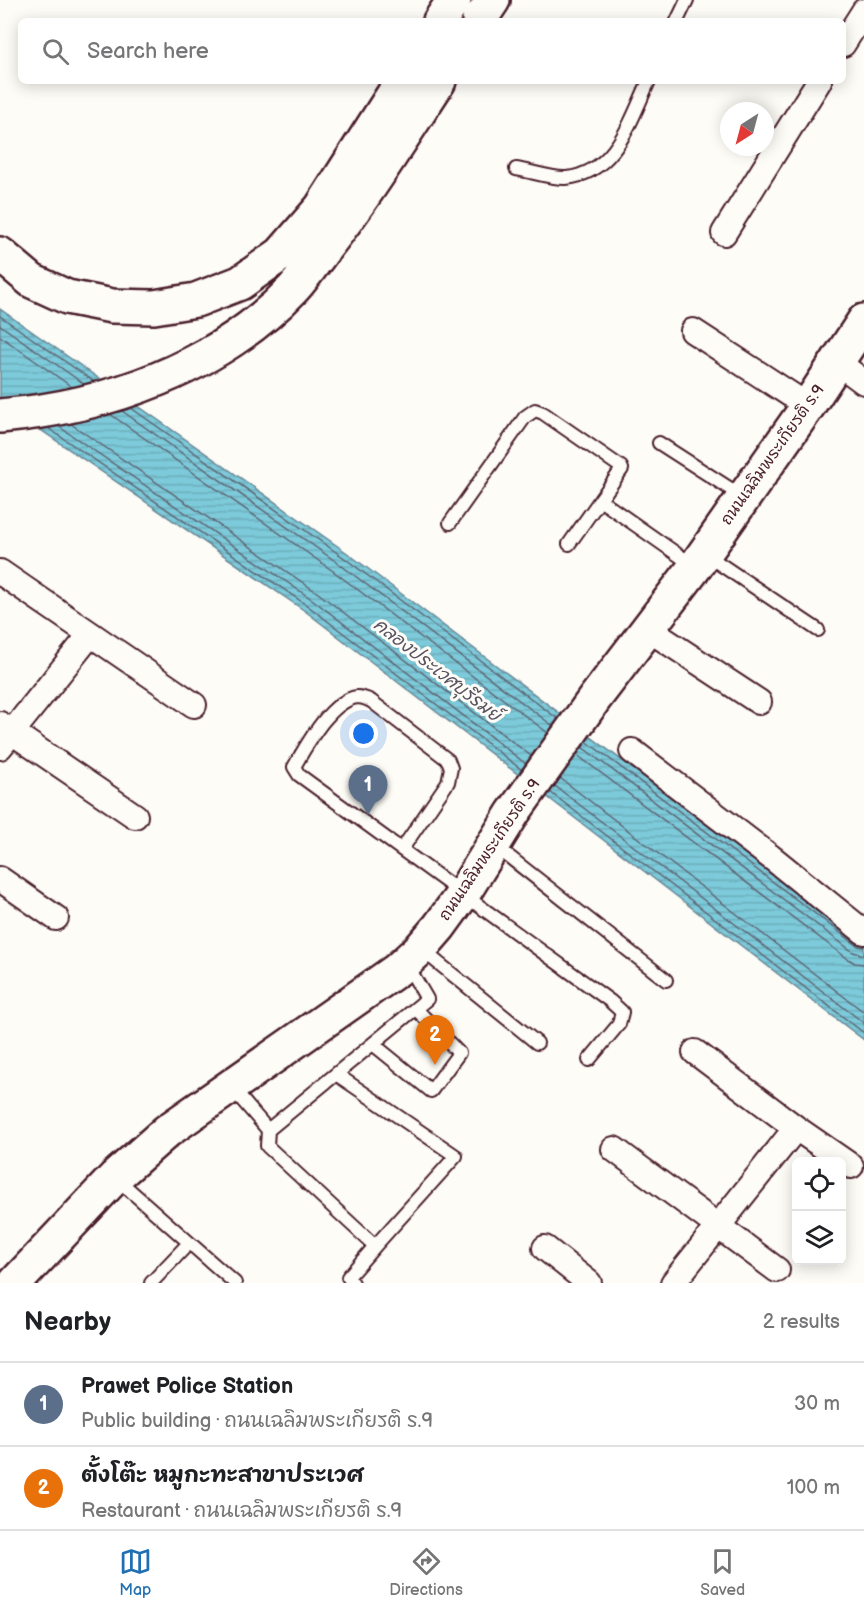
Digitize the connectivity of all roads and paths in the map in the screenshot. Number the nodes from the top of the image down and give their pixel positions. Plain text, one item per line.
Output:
1 (454, 0) edge
2 (493, 0) edge
3 (687, 0) edge
4 (864, 10) edge
5 (442, 18) edge
6 (481, 18) edge
7 (678, 18) edge
8 (846, 39) edge
9 (400, 84) edge
10 (437, 84) edge
11 (648, 84) edge
12 (817, 84) edge
13 (516, 169) dead end
14 (724, 233) dead end
15 (0, 254) edge
16 (864, 321) edge
17 (693, 331) dead end
18 (837, 362) junction
19 (864, 382) edge
20 (808, 406) junction
21 (0, 416) edge
22 (659, 442) dead end
23 (744, 497) junction
24 (600, 500) junction
25 (450, 523) dead end
26 (569, 544) dead end
27 (700, 560) junction
28 (0, 572) edge
29 (648, 629) junction
30 (818, 630) dead end
31 (90, 635) junction
32 (759, 702) dead end
33 (194, 705) dead end
34 (4, 735) edge
35 (632, 751) dead end
36 (135, 816) dead end
37 (493, 844) junction
38 (402, 849) junction
39 (0, 879) edge
40 (463, 894) junction
41 (56, 918) dead end
42 (864, 932) edge
43 (412, 955) junction
44 (666, 980) dead end
45 (416, 1008) junction
46 (537, 1043) dead end
47 (373, 1044) junction
48 (695, 1052) dead end
49 (589, 1060) dead end
50 (336, 1074) junction
51 (231, 1086) junction
52 (796, 1128) junction
53 (268, 1130) junction
54 (614, 1149) dead end
55 (851, 1166) dead end
56 (115, 1177) junction
57 (718, 1226) junction
58 (189, 1243) junction
59 (375, 1246) junction
60 (545, 1248) dead end
61 (777, 1270) dead end
62 (15, 1283) edge
63 (151, 1283) edge
64 (235, 1283) edge
65 (353, 1283) edge
66 (589, 1283) edge
67 (673, 1283) edge

1 - 5 main road
2 - 6 main road
3 - 7 lane
4 - 8 street
9 - 15 main road
10 - 21 main road
11 - 13 lane
12 - 14 street
16 - 18 main road, ถนนเฉลิมพระเกียรติ ร.9
17 - 20 street
18 - 19 street
18 - 20 main road, ถนนเฉลิมพระเกียรติ ร.9
20 - 23 main road, ถนนเฉลิมพระเกียรติ ร.9
22 - 23 lane
23 - 27 main road, ถนนเฉลิมพระเกียรติ ร.9
24 - 25 lane
24 - 26 lane
24 - 27 lane
27 - 29 main road, ถนนเฉลิมพระเกียรติ ร.9
27 - 30 lane
28 - 31 street
29 - 32 street
29 - 37 main road, ถนนเฉลิมพระเกียรติ ร.9
31 - 33 street
31 - 34 street
34 - 36 street
35 - 42 street
37 - 40 main road, ถนนเฉลิมพระเกียรติ ร.9
37 - 44 lane
38 - 38 lane
38 - 40 lane
39 - 41 street
40 - 43 main road, ถนนเฉลิมพระเกียรติ ร.9
40 - 49 lane
43 - 45 lane
43 - 46 lane
43 - 51 main road, ถนนเฉลิมพระเกียรติ ร.9
45 - 47 lane
45 - 47 lane
47 - 50 lane
48 - 52 street
50 - 53 lane
50 - 59 lane
51 - 53 lane
51 - 56 main road, ถนนเฉลิมพระเกียรติ ร.9
52 - 55 street
52 - 57 street
53 - 59 lane
54 - 57 street
56 - 58 lane
56 - 62 main road, ถนนเฉลิมพระเกียรติ ร.9
57 - 61 street
57 - 67 street
58 - 63 lane
58 - 64 lane
59 - 65 lane
60 - 66 street

